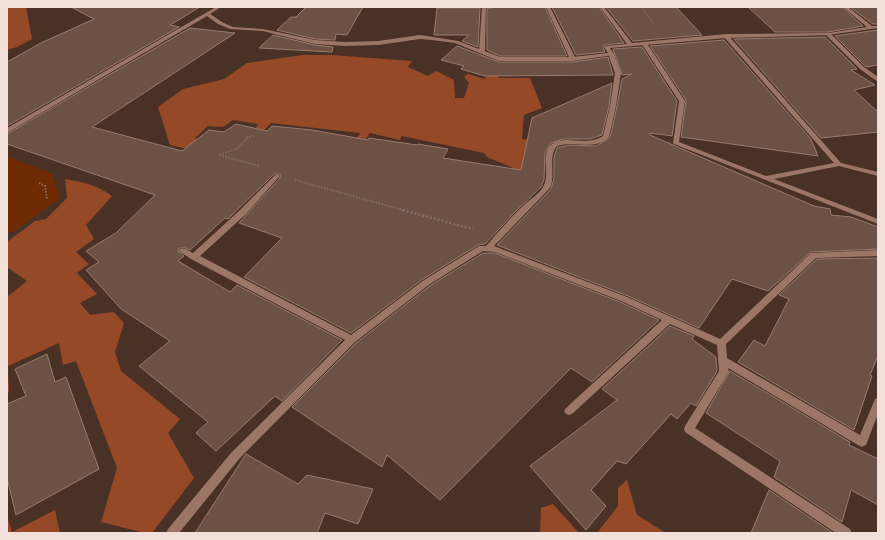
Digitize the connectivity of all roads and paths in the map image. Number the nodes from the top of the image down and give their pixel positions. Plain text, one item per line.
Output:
1 (216, 7) edge
2 (484, 7) edge
3 (548, 7) edge
4 (602, 7) edge
5 (845, 7) edge
6 (207, 14) junction
7 (878, 27) edge
8 (871, 28) junction
9 (828, 34) junction
10 (726, 36) junction
11 (644, 43) junction
12 (630, 45) junction
13 (482, 52) junction
14 (611, 54) junction
15 (573, 59) junction
16 (878, 80) edge
17 (7, 131) edge
18 (254, 136) dead end
19 (839, 164) junction
20 (262, 166) dead end
21 (878, 174) edge
22 (297, 175) dead end
23 (277, 176) dead end
24 (765, 178) junction
25 (39, 183) dead end
26 (47, 198) dead end
27 (878, 222) edge
28 (499, 236) junction
29 (488, 248) junction
30 (183, 251) dead end
31 (878, 253) edge
32 (194, 257) junction
33 (669, 319) junction
34 (352, 339) junction
35 (721, 343) junction
36 (723, 360) junction
37 (878, 402) edge
38 (569, 411) dead end
39 (172, 533) edge
40 (846, 533) edge

1 - 6 street
2 - 13 street
3 - 15 street
4 - 12 street
5 - 8 street
6 - 13 street
6 - 17 street
7 - 8 street
8 - 9 street
9 - 10 street
9 - 16 street
10 - 11 street
10 - 19 street
11 - 12 street
11 - 24 street
12 - 14 street
13 - 15 street
14 - 15 street
14 - 28 street
18 - 20 path
19 - 21 street
19 - 24 street
22 - 28 path
23 - 32 street
24 - 27 street
25 - 26 path
28 - 29 street
29 - 33 street
29 - 34 street
30 - 32 street
31 - 35 street
32 - 34 street
33 - 35 street
33 - 38 street
34 - 39 street
35 - 36 street
36 - 37 street
36 - 40 street

